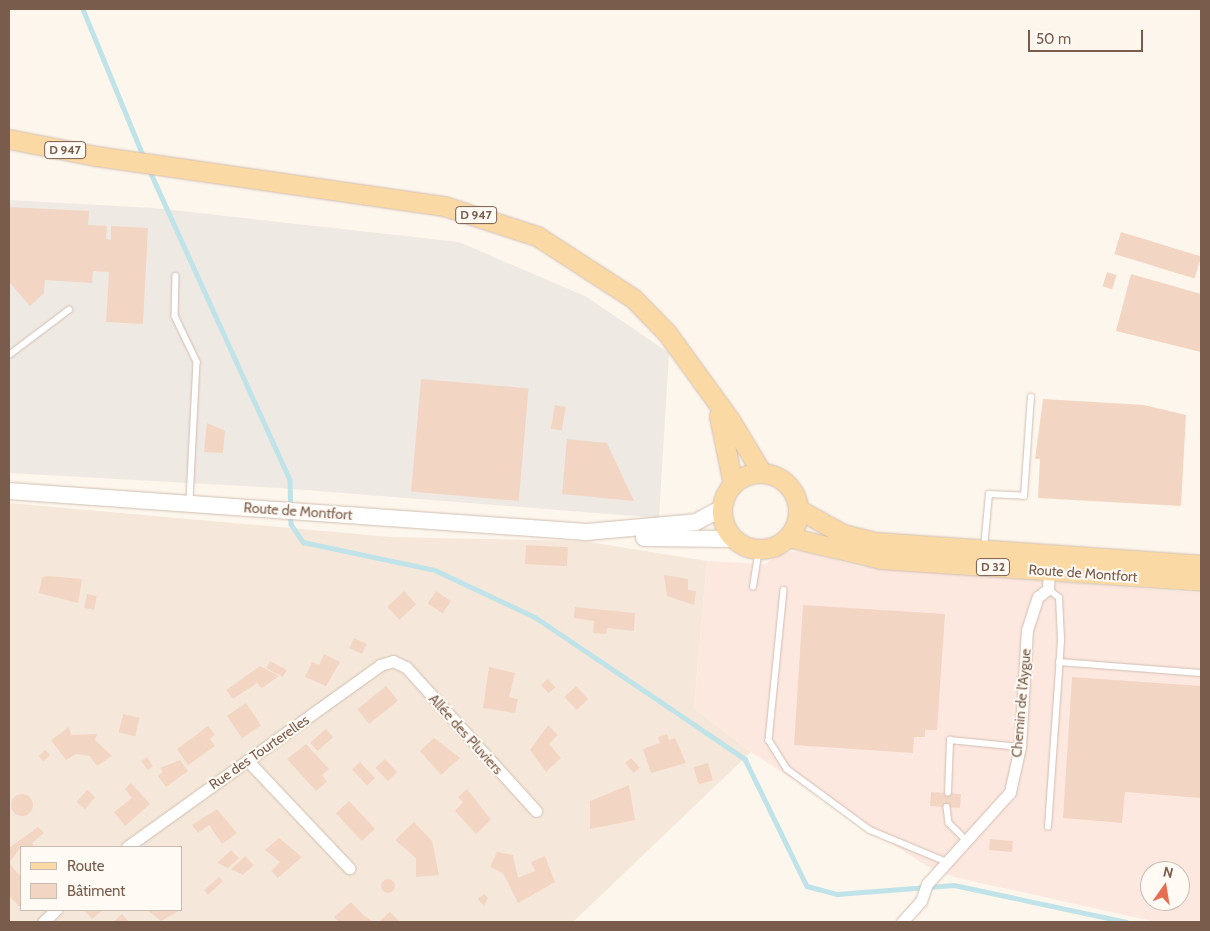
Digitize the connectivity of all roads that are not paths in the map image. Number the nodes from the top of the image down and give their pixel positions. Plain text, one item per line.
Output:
1 (9, 139) edge
2 (176, 276) dead end
3 (69, 310) dead end
4 (9, 355) edge
5 (1031, 397) dead end
6 (716, 402) junction
7 (762, 473) junction
8 (733, 484) junction
9 (9, 491) edge
10 (190, 504) junction
11 (722, 508) junction
12 (798, 509) junction
13 (587, 532) junction
14 (788, 537) junction
15 (734, 539) junction
16 (759, 549) junction
17 (983, 550) junction
18 (1201, 564) edge
19 (1049, 580) junction
20 (1201, 581) edge
21 (753, 587) dead end
22 (784, 590) dead end
23 (393, 661) joint
24 (1059, 662) junction
25 (1201, 672) edge
26 (1020, 747) junction
27 (247, 760) junction
28 (948, 793) dead end
29 (947, 807) dead end
30 (536, 811) dead end
31 (1048, 827) dead end
32 (967, 841) junction
33 (128, 846) edge
34 (947, 862) junction
35 (349, 868) dead end
36 (55, 911) edge
37 (43, 922) edge
38 (902, 922) edge

1 - 6 main road, D 947
2 - 10 lane
3 - 4 lane
5 - 17 lane
6 - 7 main road, D 947
6 - 8 main road, D 947
7 - 8 main road
7 - 12 main road
8 - 11 main road
9 - 10 main road, Route de Montfort
10 - 13 main road, Route de Montfort
11 - 13 main road, Route de Montfort
11 - 15 main road
12 - 14 main road
12 - 17 main road, Route de Montfort / D 32
13 - 15 main road, Route de Montfort
14 - 16 main road
14 - 19 main road, Route de Montfort / D 32
15 - 16 main road
16 - 21 lane
17 - 18 main road, Route de Montfort / D 32
19 - 20 main road, Route de Montfort / D 32
19 - 24 lane
19 - 26 street, Chemin de l'Aygue
22 - 34 lane
23 - 27 street, Rue des Tourterelles
23 - 30 street, Allée des Pluviers
24 - 25 lane
24 - 31 lane
26 - 28 lane
26 - 32 street, Chemin de l'Aygue
27 - 33 street, Rue des Tourterelles
27 - 35 street
29 - 32 lane
32 - 34 street, Chemin de l'Aygue
34 - 38 street, Chemin de l'Aygue
36 - 37 street

